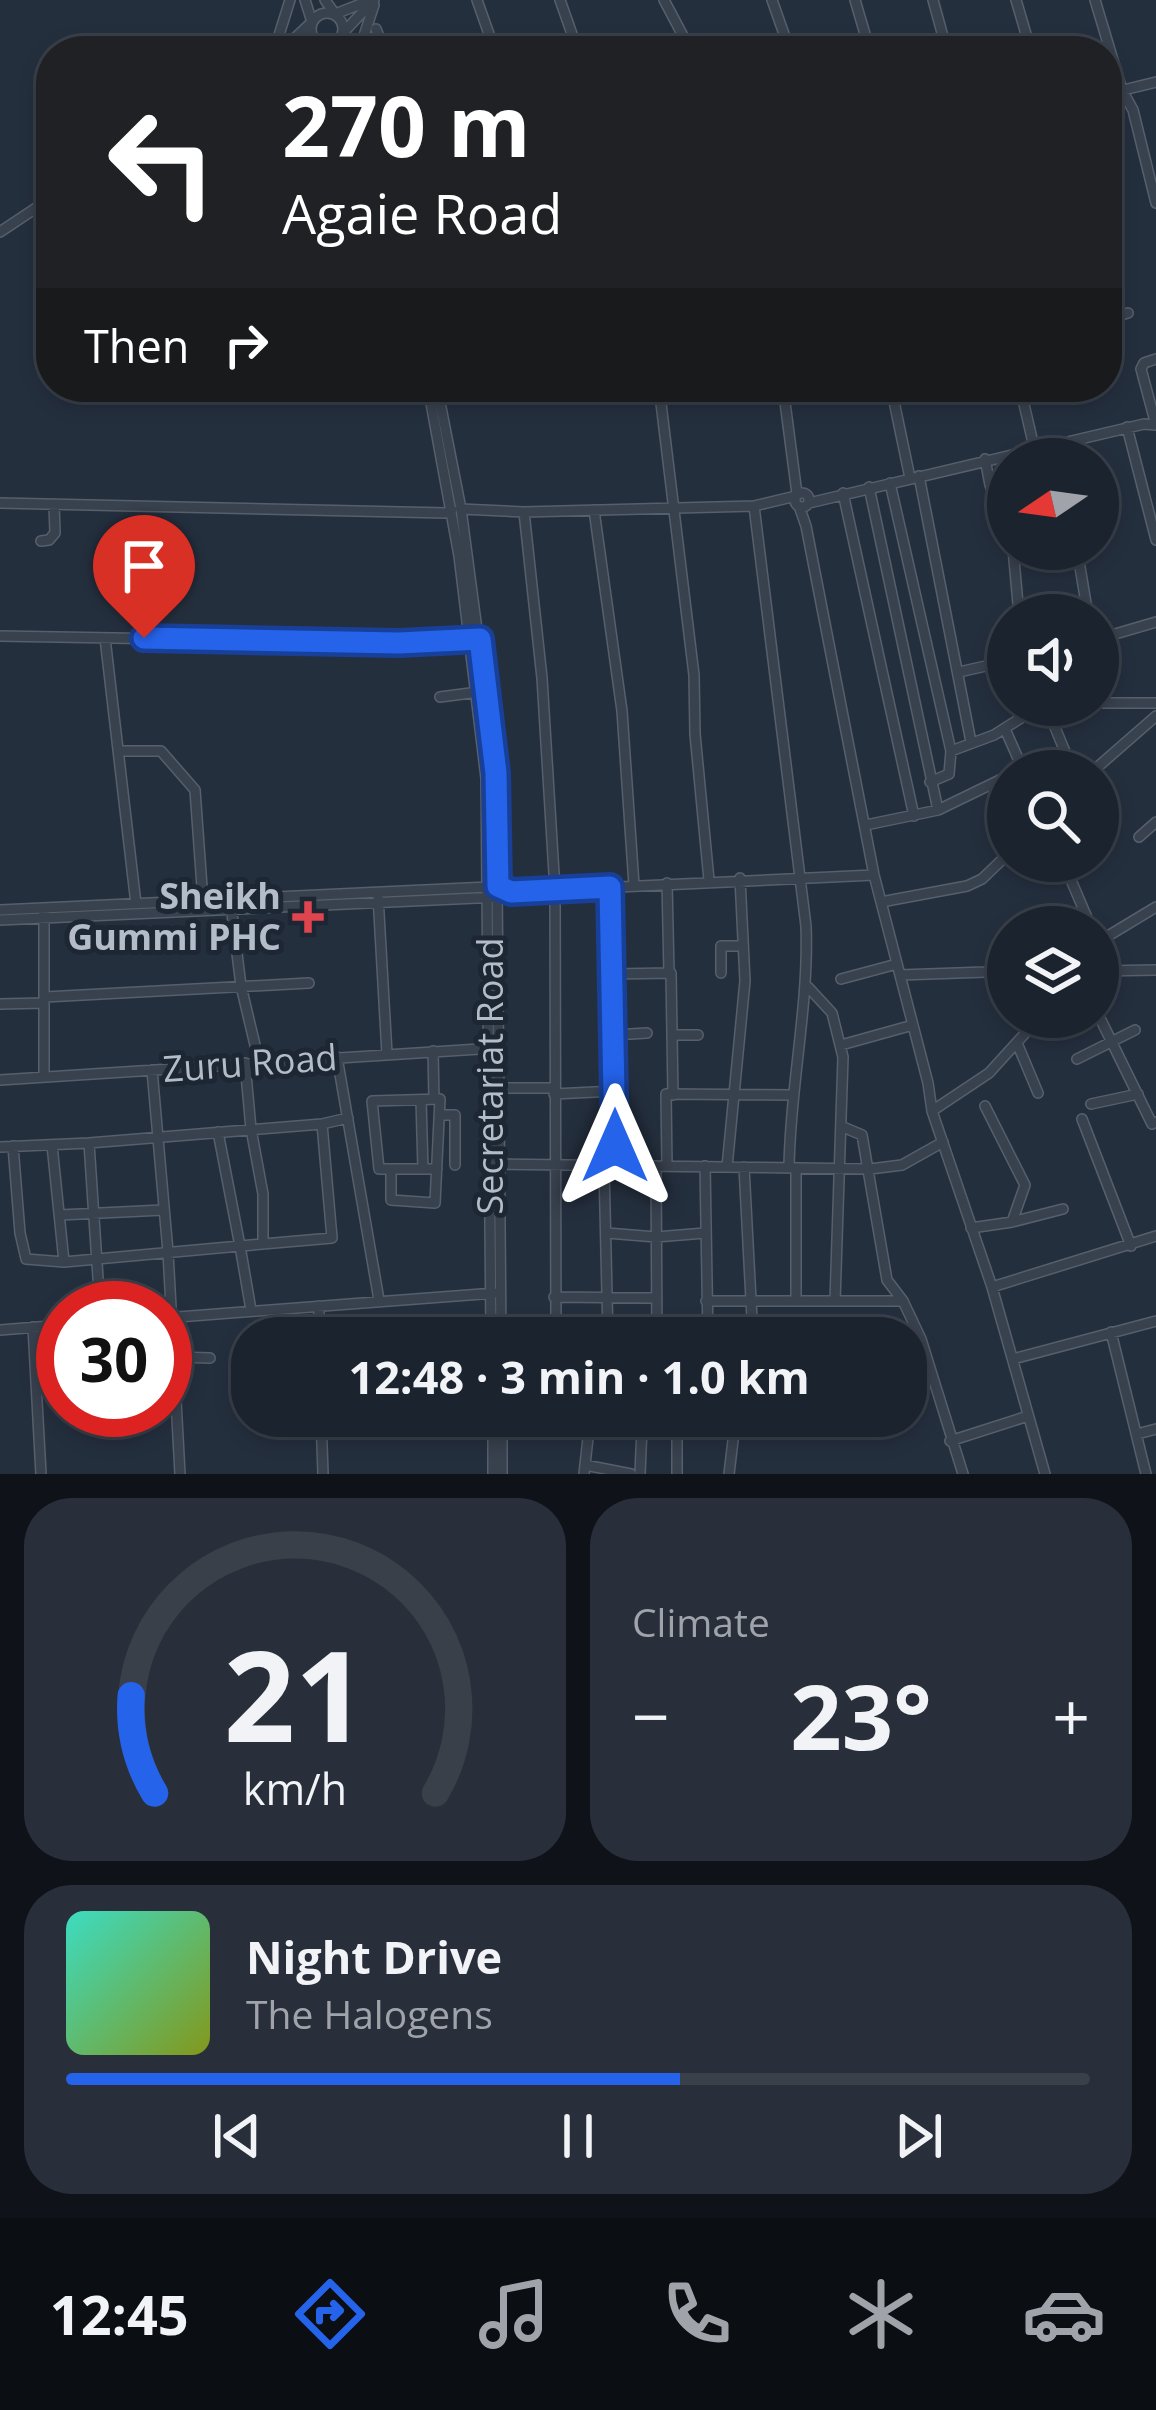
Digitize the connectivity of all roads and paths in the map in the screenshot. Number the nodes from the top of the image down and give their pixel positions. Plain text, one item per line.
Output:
1 (290, 0) edge
2 (305, 0) edge
3 (325, 0) edge
4 (373, 0) edge
5 (477, 0) edge
6 (560, 0) edge
7 (664, 0) edge
8 (772, 0) edge
9 (855, 0) edge
10 (933, 0) edge
11 (1016, 0) edge
12 (1095, 0) edge
13 (335, 14) junction
14 (312, 22) junction
15 (376, 29) dead end
16 (342, 34) joint
17 (281, 36) edge
18 (295, 36) edge
19 (314, 36) edge
20 (363, 36) edge
21 (379, 36) edge
22 (490, 36) edge
23 (573, 36) edge
24 (683, 36) edge
25 (785, 36) edge
26 (866, 36) edge
27 (943, 36) edge
28 (1027, 36) edge
29 (1106, 36) edge
30 (1156, 82) edge
31 (1122, 91) joint
32 (1151, 166) edge
33 (1156, 203) edge
34 (36, 208) edge
35 (0, 232) edge
36 (1129, 313) dead end
37 (1122, 315) edge
38 (1156, 359) edge
39 (432, 402) edge
40 (439, 402) edge
41 (661, 402) edge
42 (785, 402) edge
43 (895, 402) edge
44 (1023, 402) edge
45 (1156, 425) edge
46 (1127, 427) junction
47 (1032, 438) edge
48 (1076, 438) edge
49 (985, 459) joint
50 (987, 469) edge
51 (915, 477) junction
52 (890, 482) junction
53 (869, 487) junction
54 (843, 493) junction
55 (802, 500) junction
56 (0, 503) edge
57 (54, 504) junction
58 (673, 506) junction
59 (754, 506) junction
60 (457, 510) junction
61 (594, 511) junction
62 (524, 512) junction
63 (1156, 539) edge
64 (41, 542) dead end
65 (1156, 622) edge
66 (1119, 633) edge
67 (0, 636) edge
68 (105, 638) junction
69 (476, 640) junction
70 (905, 666) junction
71 (987, 666) edge
72 (880, 671) junction
73 (958, 672) junction
74 (478, 692) junction
75 (440, 697) dead end
76 (1119, 703) edge
77 (1156, 703) edge
78 (1156, 716) edge
79 (1010, 726) edge
80 (1005, 729) junction
81 (971, 742) junction
82 (1014, 750) edge
83 (1117, 750) edge
84 (118, 752) junction
85 (951, 752) junction
86 (930, 782) junction
87 (987, 788) edge
88 (938, 810) junction
89 (914, 816) junction
90 (1156, 822) edge
91 (866, 825) junction
92 (1139, 837) dead end
93 (874, 874) junction
94 (987, 874) edge
95 (802, 875) junction
96 (740, 878) junction
97 (709, 880) junction
98 (667, 883) junction
99 (634, 885) junction
100 (610, 887) junction
101 (555, 890) junction
102 (493, 892) junction
103 (378, 896) junction
104 (203, 901) junction
105 (881, 902) junction
106 (136, 904) junction
107 (231, 906) junction
108 (1156, 908) edge
109 (0, 910) edge
110 (44, 913) junction
111 (0, 920) edge
112 (1119, 930) edge
113 (742, 946) junction
114 (899, 969) junction
115 (1156, 970) edge
116 (1119, 971) edge
117 (987, 972) edge
118 (669, 973) junction
119 (614, 974) junction
120 (721, 974) dead end
121 (841, 979) dead end
122 (309, 983) dead end
123 (241, 986) junction
124 (808, 987) junction
125 (44, 1000) junction
126 (0, 1004) edge
127 (913, 1025) junction
128 (1135, 1030) dead end
129 (647, 1034) dead end
130 (614, 1035) junction
131 (672, 1035) junction
132 (698, 1035) dead end
133 (1021, 1038) edge
134 (1108, 1038) edge
135 (1017, 1043) junction
136 (1110, 1043) junction
137 (841, 1045) junction
138 (495, 1048) junction
139 (433, 1051) junction
140 (387, 1054) junction
141 (337, 1057) junction
142 (1077, 1059) dead end
143 (259, 1061) junction
144 (245, 1063) junction
145 (152, 1070) junction
146 (44, 1077) junction
147 (0, 1080) edge
148 (500, 1088) junction
149 (554, 1091) junction
150 (615, 1091) junction
151 (1038, 1093) dead end
152 (735, 1094) junction
153 (1138, 1094) junction
154 (673, 1095) junction
155 (793, 1095) junction
156 (434, 1099) junction
157 (422, 1100) junction
158 (1091, 1104) dead end
159 (986, 1106) dead end
160 (932, 1112) junction
161 (439, 1115) junction
162 (348, 1118) junction
163 (1082, 1119) dead end
164 (1156, 1122) edge
165 (322, 1124) junction
166 (843, 1127) junction
167 (251, 1129) junction
168 (218, 1132) junction
169 (158, 1138) junction
170 (943, 1142) junction
171 (89, 1143) junction
172 (52, 1145) junction
173 (13, 1146) junction
174 (0, 1147) edge
175 (495, 1164) junction
176 (553, 1165) junction
177 (455, 1166) dead end
178 (609, 1166) junction
179 (662, 1166) junction
180 (705, 1166) junction
181 (728, 1167) junction
182 (744, 1167) junction
183 (792, 1168) junction
184 (391, 1169) junction
185 (423, 1169) junction
186 (437, 1169) junction
187 (839, 1169) junction
188 (870, 1169) junction
189 (1063, 1208) dead end
190 (163, 1210) junction
191 (93, 1213) junction
192 (60, 1215) junction
193 (1012, 1222) junction
194 (971, 1228) junction
195 (607, 1233) junction
196 (705, 1234) junction
197 (1156, 1236) edge
198 (656, 1237) junction
199 (262, 1244) junction
200 (240, 1246) junction
201 (1130, 1246) junction
202 (168, 1252) junction
203 (95, 1258) junction
204 (64, 1262) junction
205 (97, 1281) edge
206 (168, 1281) edge
207 (992, 1287) junction
208 (496, 1293) junction
209 (554, 1297) junction
210 (608, 1298) junction
211 (655, 1298) junction
212 (379, 1300) junction
213 (796, 1300) junction
214 (835, 1300) junction
215 (706, 1301) junction
216 (750, 1301) junction
217 (903, 1301) junction
218 (319, 1306) junction
219 (251, 1310) junction
220 (192, 1316) edge
221 (319, 1317) edge
222 (493, 1317) edge
223 (499, 1317) edge
224 (555, 1317) edge
225 (608, 1317) edge
226 (656, 1317) edge
227 (707, 1317) edge
228 (751, 1317) edge
229 (910, 1317) edge
230 (1156, 1321) edge
231 (33, 1328) junction
232 (36, 1328) edge
233 (0, 1330) edge
234 (1111, 1332) junction
235 (192, 1357) edge
236 (210, 1358) dead end
237 (1012, 1359) junction
238 (927, 1361) edge
239 (1028, 1416) junction
240 (1156, 1429) edge
241 (1138, 1434) junction
242 (178, 1437) edge
243 (322, 1437) edge
244 (499, 1437) edge
245 (588, 1437) edge
246 (641, 1437) edge
247 (677, 1437) edge
248 (733, 1437) edge
249 (950, 1441) junction
250 (585, 1469) edge
251 (41, 1474) edge
252 (180, 1474) edge
253 (323, 1474) edge
254 (498, 1474) edge
255 (635, 1474) edge
256 (677, 1474) edge
257 (729, 1474) edge
258 (963, 1474) edge
259 (1045, 1474) edge
260 (1146, 1474) edge

1 - 17 street
2 - 14 street
3 - 13 street
4 - 13 street
4 - 16 street
4 - 20 street
5 - 22 street
6 - 23 street
7 - 24 street
8 - 25 street
9 - 26 street
10 - 27 street
11 - 28 street
12 - 29 street
13 - 14 street
13 - 16 street
14 - 18 street
14 - 19 street
15 - 21 street
30 - 31 street
31 - 32 street
32 - 33 street
34 - 35 street
36 - 37 street
38 - 45 street
39 - 60 street, Secretariat Road
40 - 60 street, Secretariat Road
41 - 58 street
42 - 55 street
43 - 51 street
44 - 47 street
45 - 46 street
46 - 48 street
46 - 63 street
49 - 50 street
49 - 51 street
51 - 52 street
51 - 73 street
52 - 53 street
52 - 85 street
53 - 54 street
53 - 70 street
54 - 55 street
54 - 72 street
55 - 59 street
55 - 91 street
56 - 57 street
57 - 60 street
57 - 64 street
58 - 59 street
58 - 61 street
58 - 97 street
59 - 95 street
60 - 62 street
60 - 69 street, Secretariat Road
61 - 62 street
61 - 99 street
62 - 101 street
65 - 66 street
67 - 68 street
68 - 69 street
68 - 84 street
69 - 74 street, Secretariat Road
69 - 102 street, Secretariat Road
70 - 72 street
70 - 86 street
71 - 73 street
72 - 89 street
73 - 81 street
74 - 75 street
74 - 102 street, Secretariat Road
76 - 77 street
78 - 83 street
79 - 80 street
80 - 81 street
80 - 82 street
81 - 85 street
84 - 104 street
84 - 106 street
85 - 86 street
86 - 88 street
87 - 88 street
88 - 89 street
89 - 91 street
90 - 92 street
91 - 93 street
93 - 95 street
93 - 105 street
94 - 105 street
95 - 96 street
95 - 124 street
96 - 97 street
96 - 113 street
97 - 98 street
98 - 99 street
98 - 118 street
99 - 100 street
100 - 101 street
100 - 119 street
101 - 102 street
101 - 149 street
102 - 103 street
102 - 138 street, Secretariat Road
103 - 107 street
103 - 140 street
104 - 106 street
104 - 107 street
105 - 114 street
106 - 110 street
107 - 110 street
107 - 123 street
108 - 112 street
109 - 110 street
110 - 111 street
110 - 125 street
113 - 120 street
113 - 152 street
114 - 117 street
114 - 121 street
114 - 127 street
115 - 116 street
118 - 119 street
118 - 131 street
119 - 130 street
122 - 123 street
123 - 125 street
123 - 143 street
124 - 137 street
124 - 155 street
125 - 126 street
125 - 146 street
127 - 137 street
127 - 160 street
128 - 136 street
129 - 130 street
130 - 150 street
131 - 132 street
131 - 154 street
133 - 135 street
134 - 136 street
135 - 151 street
135 - 160 street
136 - 142 street
136 - 153 street
137 - 166 street
138 - 139 street, Zuru Road
138 - 148 street, Secretariat Road
138 - 175 street, Secretariat Road
139 - 140 street, Zuru Road
139 - 156 street
140 - 141 street, Zuru Road
141 - 143 street, Zuru Road
141 - 162 street
143 - 144 street, Zuru Road
144 - 145 street, Zuru Road
144 - 167 street
145 - 146 street, Zuru Road
145 - 169 street
146 - 147 street, Zuru Road
148 - 149 street
148 - 175 street, Secretariat Road
149 - 150 street
149 - 176 street
150 - 178 street
152 - 154 street
152 - 155 street
152 - 181 street
153 - 158 street
153 - 164 street
154 - 179 street
155 - 183 street
156 - 157 street
156 - 161 street
157 - 184 street
157 - 185 street
159 - 193 street
160 - 170 street
161 - 177 street
161 - 186 street
162 - 165 street
162 - 212 street
163 - 201 street
165 - 167 street
165 - 199 street
166 - 187 street
166 - 188 street
167 - 168 street
167 - 199 street
168 - 169 street
168 - 200 street
169 - 171 street
169 - 190 street
170 - 188 street
170 - 194 street
171 - 172 street
171 - 191 street
172 - 173 street
172 - 192 street
173 - 174 street
173 - 204 street
175 - 176 street
175 - 208 street, Secretariat Road
176 - 178 street
176 - 209 street
178 - 179 street
178 - 195 street
179 - 180 street
179 - 198 street
180 - 181 street
180 - 196 street
181 - 182 street
182 - 183 street
182 - 216 street
183 - 187 street
183 - 213 street
184 - 185 street
184 - 186 street
185 - 186 street
187 - 188 street
187 - 214 street
188 - 217 street
189 - 193 street
190 - 191 street
190 - 202 street
191 - 192 street
191 - 203 street
192 - 204 street
193 - 194 street
194 - 207 street
195 - 198 street
195 - 210 street
196 - 198 street
196 - 215 street
197 - 201 street
198 - 211 street
199 - 200 street
200 - 202 street
200 - 219 street
201 - 207 street
202 - 203 street
202 - 206 street
203 - 204 street
203 - 205 street
207 - 237 street
208 - 212 street
208 - 222 street, Secretariat Road
208 - 223 street, Secretariat Road
209 - 210 street
209 - 224 street
210 - 211 street
210 - 225 street
211 - 226 street
212 - 218 street
213 - 214 street
213 - 216 street
214 - 217 street
215 - 216 street
215 - 227 street
216 - 228 street
217 - 229 street
218 - 219 street
218 - 221 street
219 - 220 street
230 - 234 street
231 - 232 street
231 - 233 street
231 - 251 street
234 - 237 street
234 - 241 street
235 - 236 street
237 - 239 street
238 - 249 street
239 - 249 street
239 - 259 street
240 - 241 street
241 - 260 street
242 - 252 street
243 - 253 street
244 - 254 street
245 - 250 street
246 - 255 street
247 - 256 street
248 - 257 street
249 - 258 street
250 - 255 street

